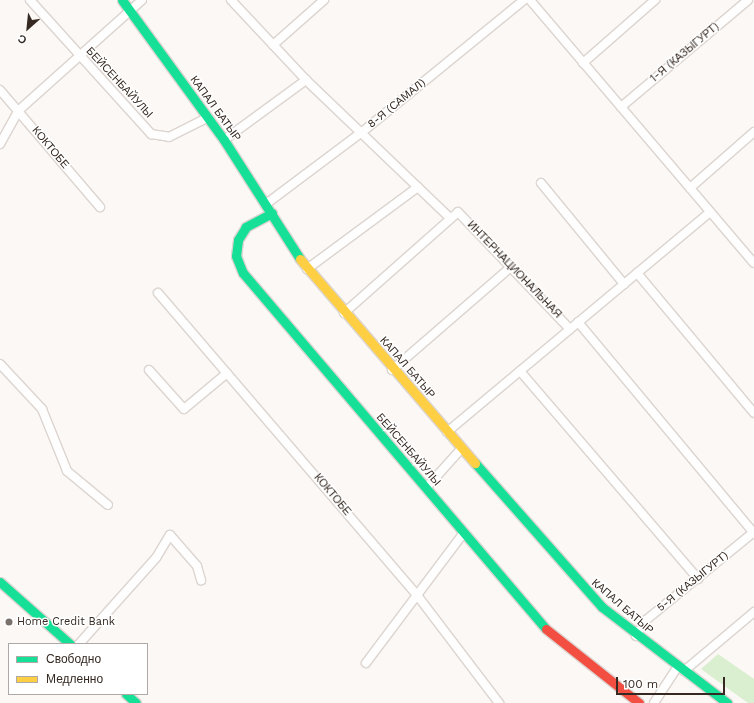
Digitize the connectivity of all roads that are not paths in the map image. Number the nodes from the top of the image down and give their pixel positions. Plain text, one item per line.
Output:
1 (30, 0) edge
2 (122, 0) edge
3 (142, 0) edge
4 (232, 0) edge
5 (324, 0) edge
6 (524, 0) edge
7 (530, 0) edge
8 (655, 0) edge
9 (748, 0) edge
10 (130, 11) junction
11 (273, 45) junction
12 (78, 56) junction
13 (584, 63) junction
14 (306, 80) junction
15 (0, 90) edge
16 (621, 107) junction
17 (18, 110) junction
18 (207, 118) junction
19 (362, 132) junction
20 (754, 132) edge
21 (224, 140) junction
22 (0, 144) edge
23 (542, 183) dead end
24 (418, 187) junction
25 (690, 188) junction
26 (266, 204) junction
27 (100, 207) dead end
28 (710, 212) junction
29 (272, 214) junction
30 (450, 218) junction
31 (754, 263) edge
32 (511, 267) junction
33 (307, 269) junction
34 (637, 273) junction
35 (624, 284) junction
36 (158, 293) dead end
37 (344, 313) junction
38 (578, 322) junction
39 (570, 329) junction
40 (0, 364) edge
41 (149, 370) dead end
42 (392, 370) junction
43 (520, 370) junction
44 (227, 373) junction
45 (754, 413) edge
46 (447, 432) junction
47 (462, 448) junction
48 (426, 488) junction
49 (108, 505) dead end
50 (754, 532) edge
51 (463, 534) junction
52 (698, 579) junction
53 (201, 580) dead end
54 (0, 582) edge
55 (416, 596) junction
56 (754, 612) edge
57 (636, 636) junction
58 (69, 643) edge
59 (80, 643) edge
60 (366, 663) dead end
61 (681, 668) junction
62 (127, 695) edge
63 (136, 703) edge
64 (499, 703) edge
65 (640, 703) edge
66 (654, 703) edge
67 (727, 703) edge

1 - 12 street, БЕЙСЕНБАЙУЛЫ
2 - 10 main road, КАПАЛ БАТЫР
3 - 10 street
4 - 11 street
5 - 11 street
6 - 19 street, 8-Я (САМАЛ)
7 - 13 street
8 - 13 street
9 - 16 street, 1-Я (КАЗЫГУРТ)
10 - 12 street
10 - 18 main road, КАПАЛ БАТЫР
11 - 14 street
12 - 17 street
12 - 18 street, БЕЙСЕНБАЙУЛЫ
13 - 16 street
14 - 19 street
14 - 21 street
15 - 17 street, КОКТОБЕ
16 - 25 street
17 - 22 street
17 - 27 street, КОКТОБЕ
18 - 21 main road, КАПАЛ БАТЫР
19 - 24 street
19 - 26 street, 8-Я (САМАЛ)
20 - 25 street
21 - 26 main road, КАПАЛ БАТЫР
23 - 35 street
24 - 30 street
24 - 33 street
25 - 28 street
26 - 29 main road, КАПАЛ БАТЫР
28 - 31 street
28 - 34 street
29 - 33 main road, КАПАЛ БАТЫР
29 - 48 main road, БЕЙСЕНБАЙУЛЫ
30 - 32 street, ИНТЕРНАЦИОНАЛЬНАЯ
30 - 37 street
32 - 39 street, ИНТЕРНАЦИОНАЛЬНАЯ
32 - 42 street
33 - 37 main road, КАПАЛ БАТЫР
34 - 35 street
34 - 45 street
35 - 38 street
36 - 44 street, КОКТОБЕ
37 - 42 main road, КАПАЛ БАТЫР
38 - 39 street
38 - 50 street
39 - 43 street
40 - 49 street
41 - 44 street
42 - 46 main road, КАПАЛ БАТЫР
43 - 46 street
43 - 52 street
44 - 55 street, КОКТОБЕ
46 - 47 main road, КАПАЛ БАТЫР
47 - 48 street
47 - 57 main road, КАПАЛ БАТЫР
48 - 51 main road, БЕЙСЕНБАЙУЛЫ
50 - 52 street, 5-Я (КАЗЫГУРТ)
51 - 55 street
51 - 65 main road, БЕЙСЕНБАЙУЛЫ
52 - 57 street, 5-Я (КАЗЫГУРТ)
53 - 59 street
54 - 58 main road
55 - 60 street
55 - 64 street, КОКТОБЕ
56 - 61 street
57 - 61 main road, КАПАЛ БАТЫР
61 - 66 street
61 - 67 main road, КАПАЛ БАТЫР
62 - 63 main road

